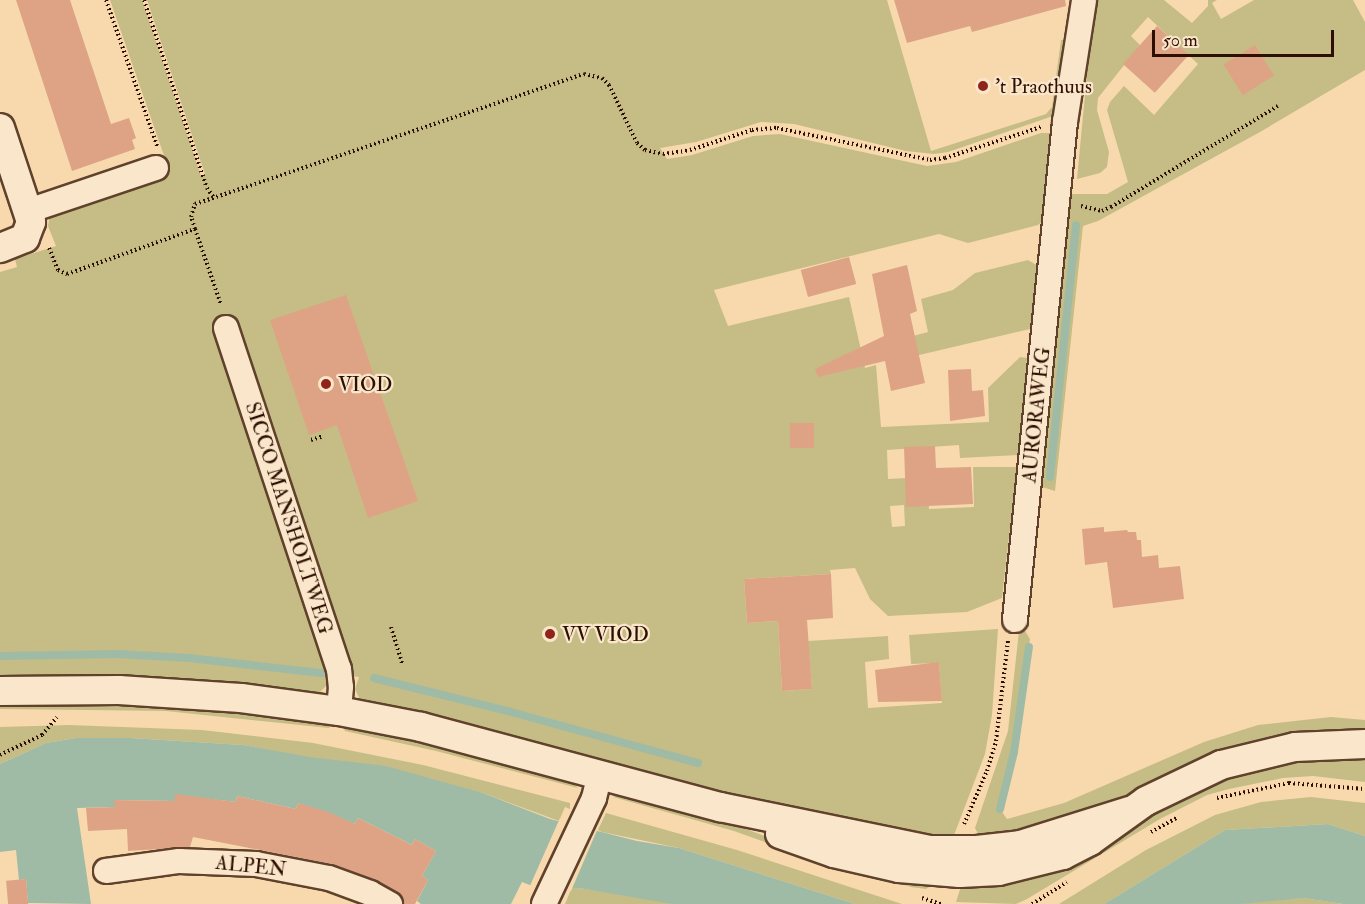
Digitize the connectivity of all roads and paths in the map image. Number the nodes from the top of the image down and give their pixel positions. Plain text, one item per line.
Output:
1 (106, 0) edge
2 (144, 0) edge
3 (1084, 0) edge
4 (1278, 106) dead end
5 (1065, 122) junction
6 (0, 128) edge
7 (156, 168) joint
8 (1058, 191) junction
9 (214, 198) junction
10 (29, 221) junction
11 (195, 229) junction
12 (0, 248) edge
13 (226, 328) joint
14 (323, 436) dead end
15 (311, 440) dead end
16 (1015, 620) joint
17 (390, 627) dead end
18 (402, 663) dead end
19 (0, 691) edge
20 (339, 711) junction
21 (46, 716) dead end
22 (58, 716) junction
23 (66, 716) dead end
24 (1365, 744) edge
25 (0, 755) edge
26 (600, 774) junction
27 (1365, 789) edge
28 (1213, 800) dead end
29 (1186, 812) dead end
30 (964, 824) dead end
31 (1142, 838) dead end
32 (106, 871) dead end
33 (1070, 881) dead end
34 (912, 895) dead end
35 (546, 900) edge
36 (934, 903) edge
37 (390, 904) edge
38 (941, 904) edge
39 (1032, 904) edge

1 - 7 path
2 - 9 path
3 - 5 street, AURORAWEG
4 - 8 path
5 - 8 street, AURORAWEG
5 - 9 path
6 - 10 street
7 - 10 street
8 - 16 street, AURORAWEG
9 - 11 path
10 - 11 path
10 - 12 street
11 - 13 path
13 - 20 street, SICCO MANSHOLTWEG
14 - 15 path
16 - 30 path
17 - 18 path
19 - 20 street
20 - 26 street
21 - 22 path
22 - 23 path
22 - 25 path
24 - 26 street
26 - 35 street
27 - 28 path
29 - 31 path
32 - 37 street, ALPEN
33 - 39 path
34 - 36 path
36 - 38 path

